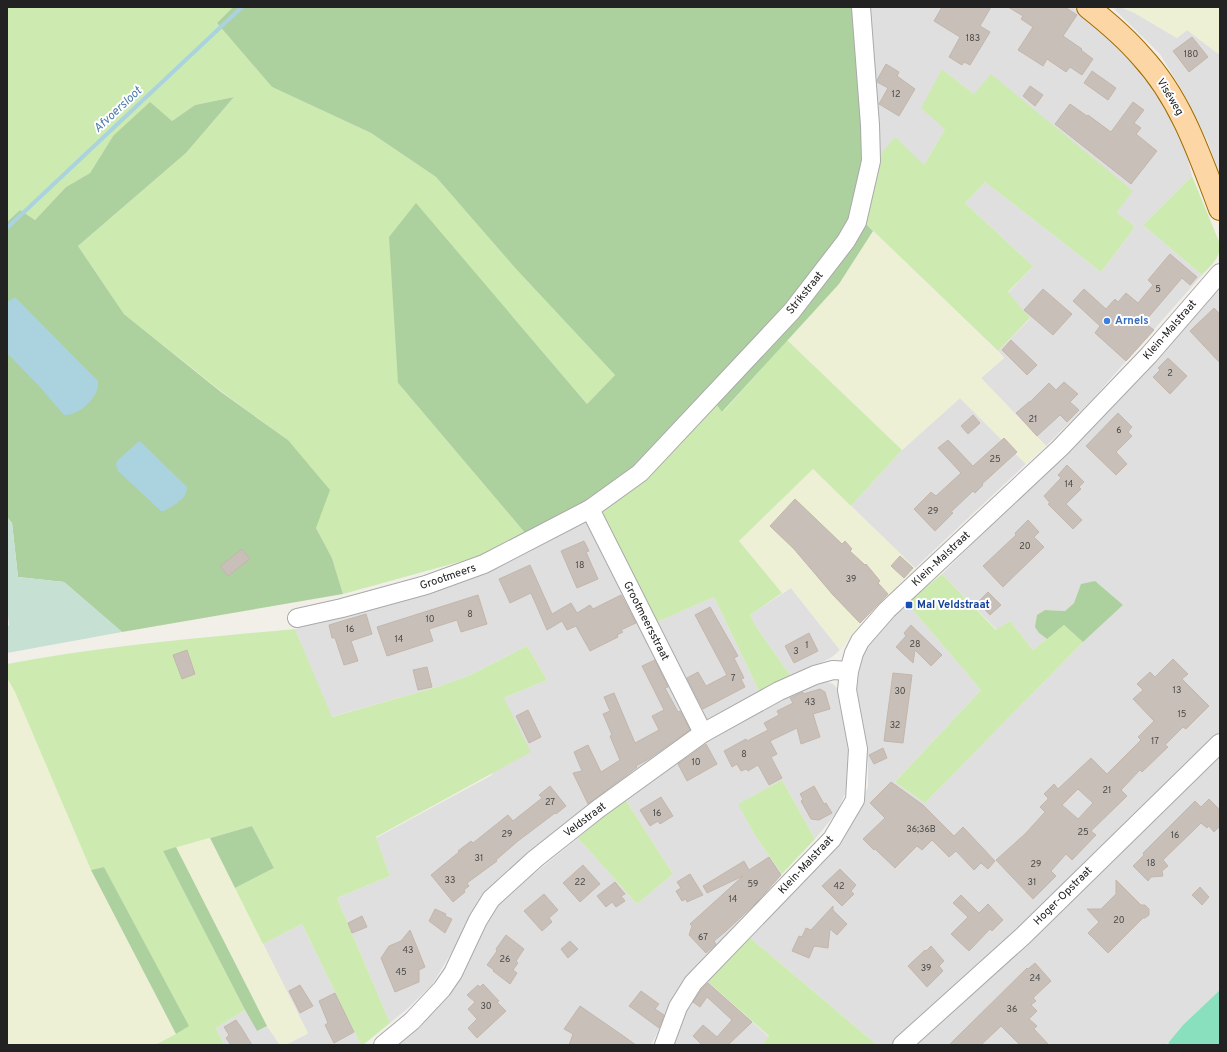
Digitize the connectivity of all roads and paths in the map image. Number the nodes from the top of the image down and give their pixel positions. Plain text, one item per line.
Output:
1 (861, 7) edge
2 (1088, 7) edge
3 (1220, 209) edge
4 (1220, 273) edge
5 (590, 509) junction
6 (297, 618) dead end
7 (849, 671) junction
8 (703, 733) junction
9 (1220, 742) edge
10 (383, 1045) edge
11 (664, 1045) edge
12 (902, 1045) edge

1 - 5 street, Strikstraat
2 - 3 main road, Viséweg
4 - 7 street, Klein-Malstraat
5 - 6 street, Grootmeers
5 - 8 street, Grootmeersstraat
7 - 8 street, Veldstraat
7 - 11 street, Klein-Malstraat
8 - 10 street, Veldstraat
9 - 12 street, Hoger-Opstraat

